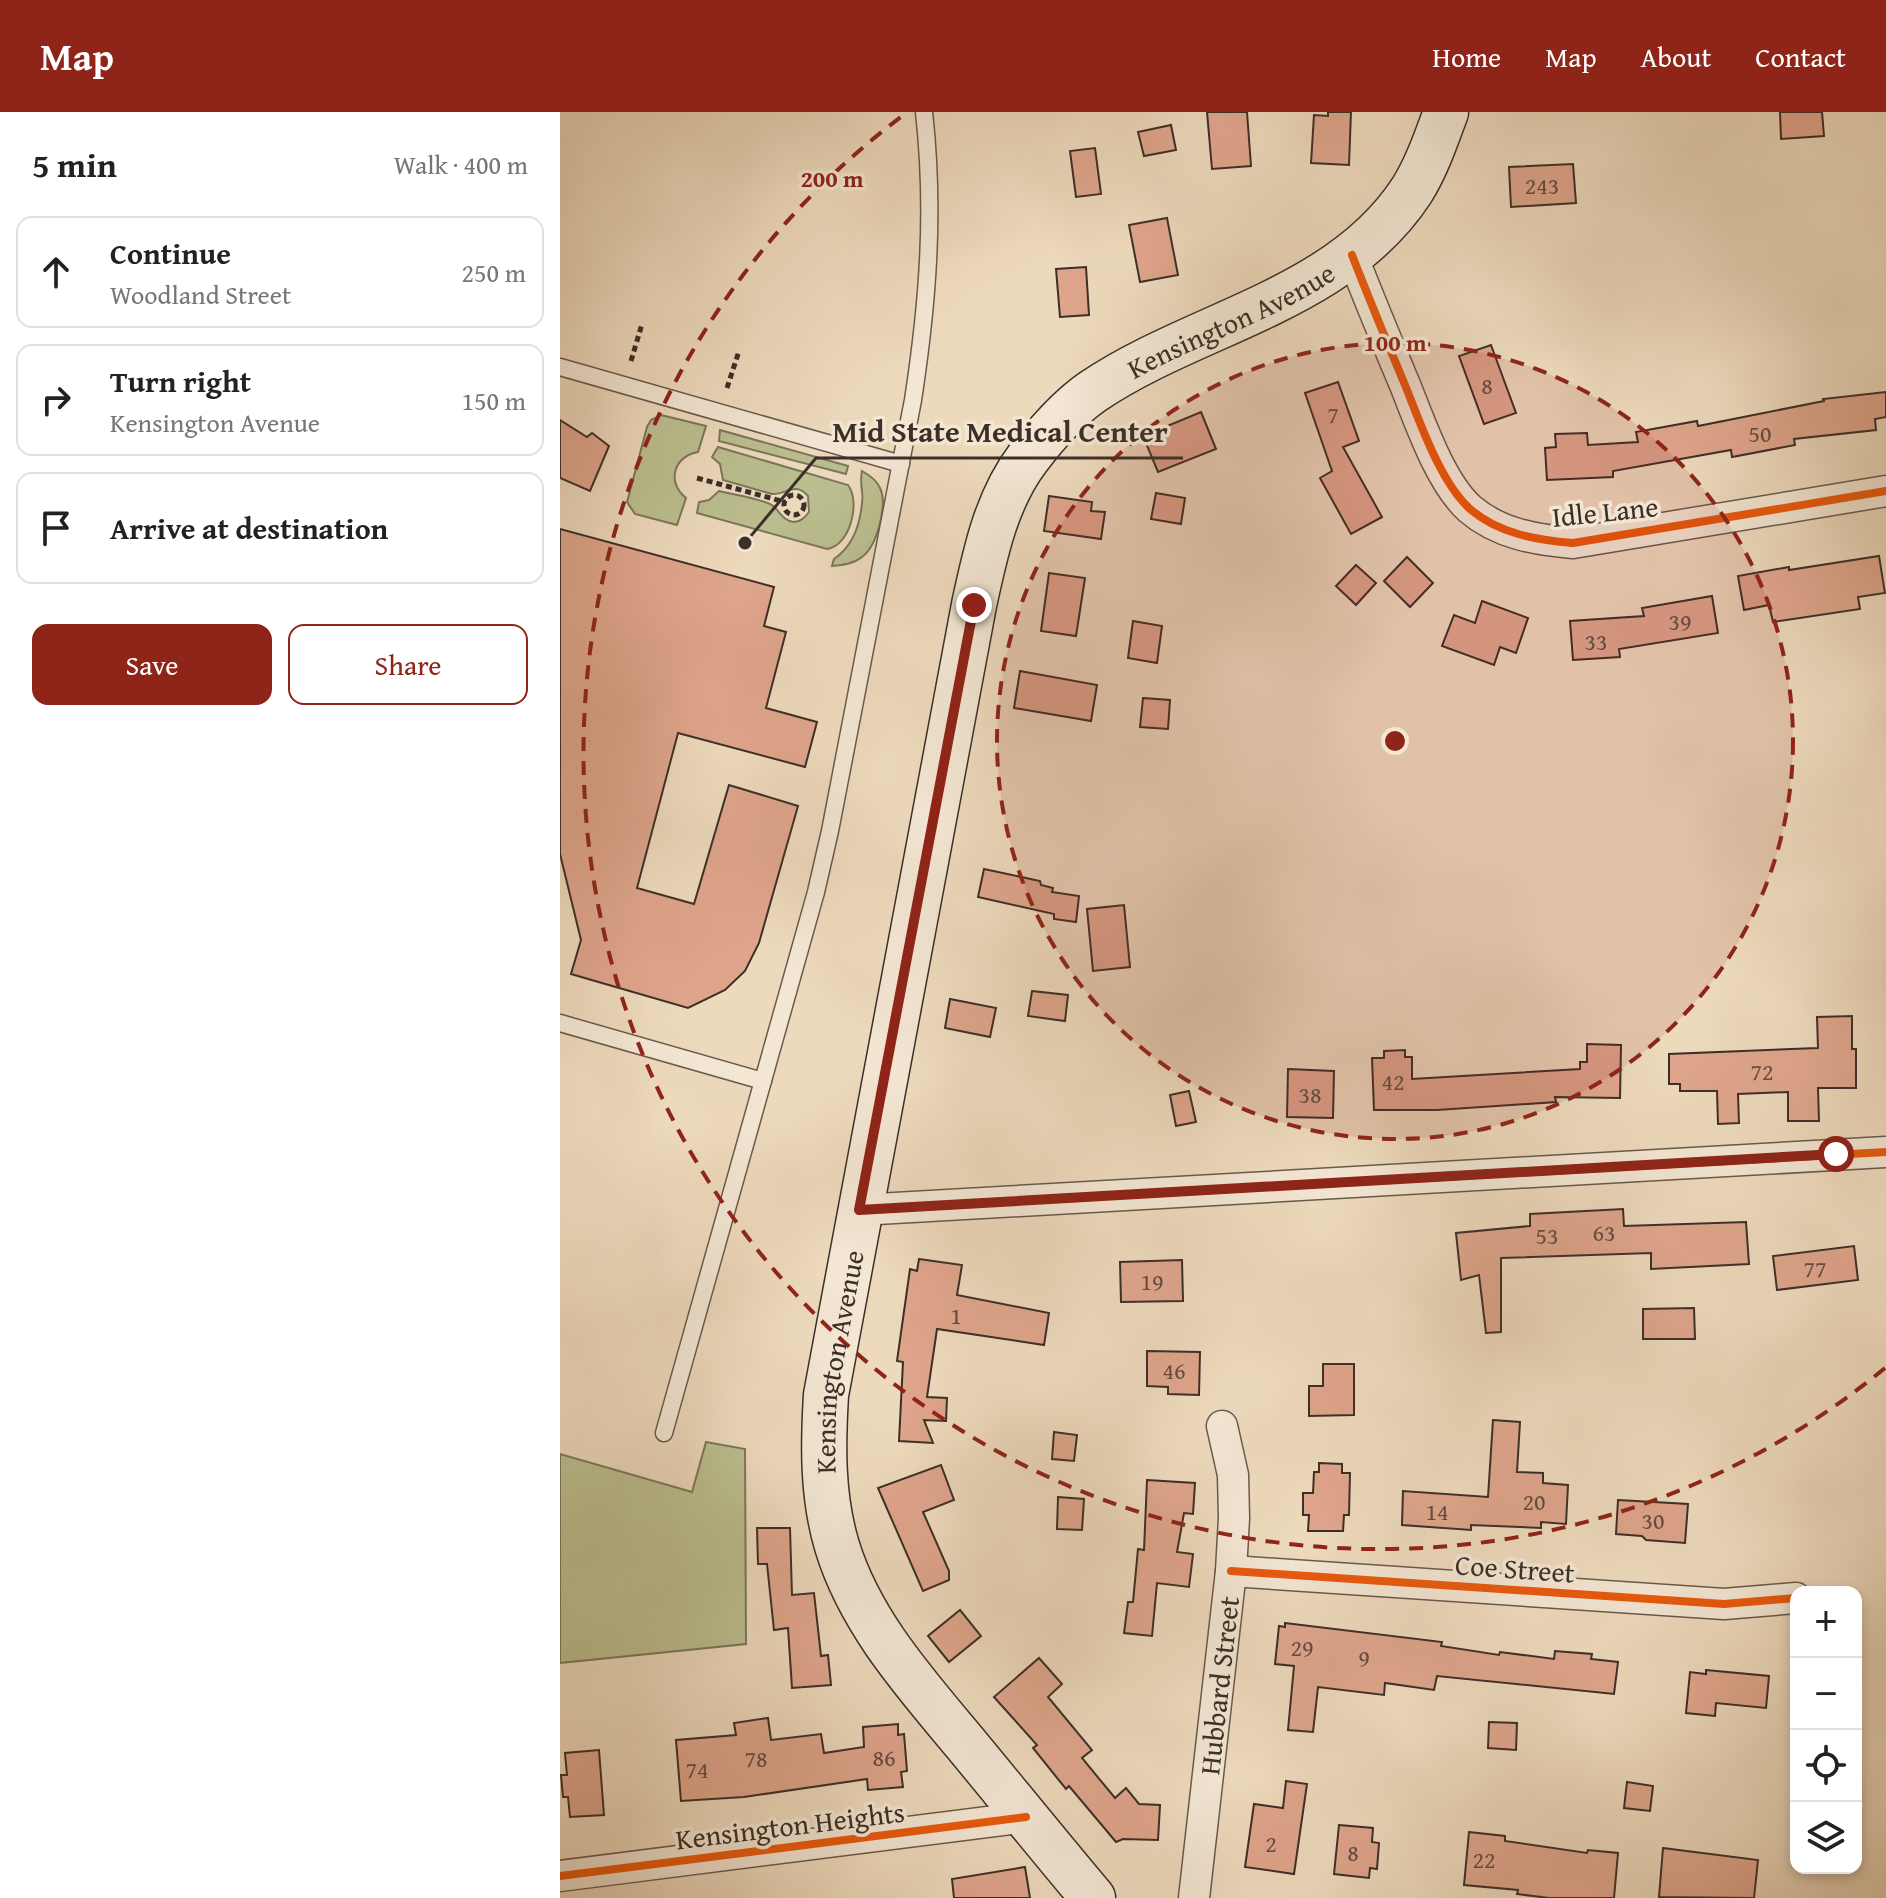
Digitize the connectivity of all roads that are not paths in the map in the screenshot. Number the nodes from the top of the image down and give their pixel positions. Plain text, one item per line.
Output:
1 (924, 112) edge
2 (1446, 112) edge
3 (1352, 255) junction
4 (560, 367) edge
5 (901, 464) junction
6 (1886, 491) edge
7 (560, 1023) edge
8 (763, 1081) junction
9 (1886, 1152) edge
10 (859, 1210) junction
11 (1222, 1426) dead end
12 (664, 1433) dead end
13 (1231, 1571) junction
14 (1790, 1598) edge
15 (1026, 1817) junction
16 (560, 1876) edge
17 (1093, 1898) edge
18 (1194, 1898) edge

1 - 5 lane
2 - 3 main road, Kensington Avenue
3 - 6 street, Idle Lane
3 - 10 main road, Kensington Avenue
4 - 5 lane
5 - 8 lane
7 - 8 lane
8 - 12 lane
9 - 10 street
10 - 15 main road, Kensington Avenue
11 - 13 street, Hubbard Street
13 - 14 street, Coe Street
13 - 18 street, Hubbard Street
15 - 16 street, Kensington Heights
15 - 17 main road, Kensington Avenue

